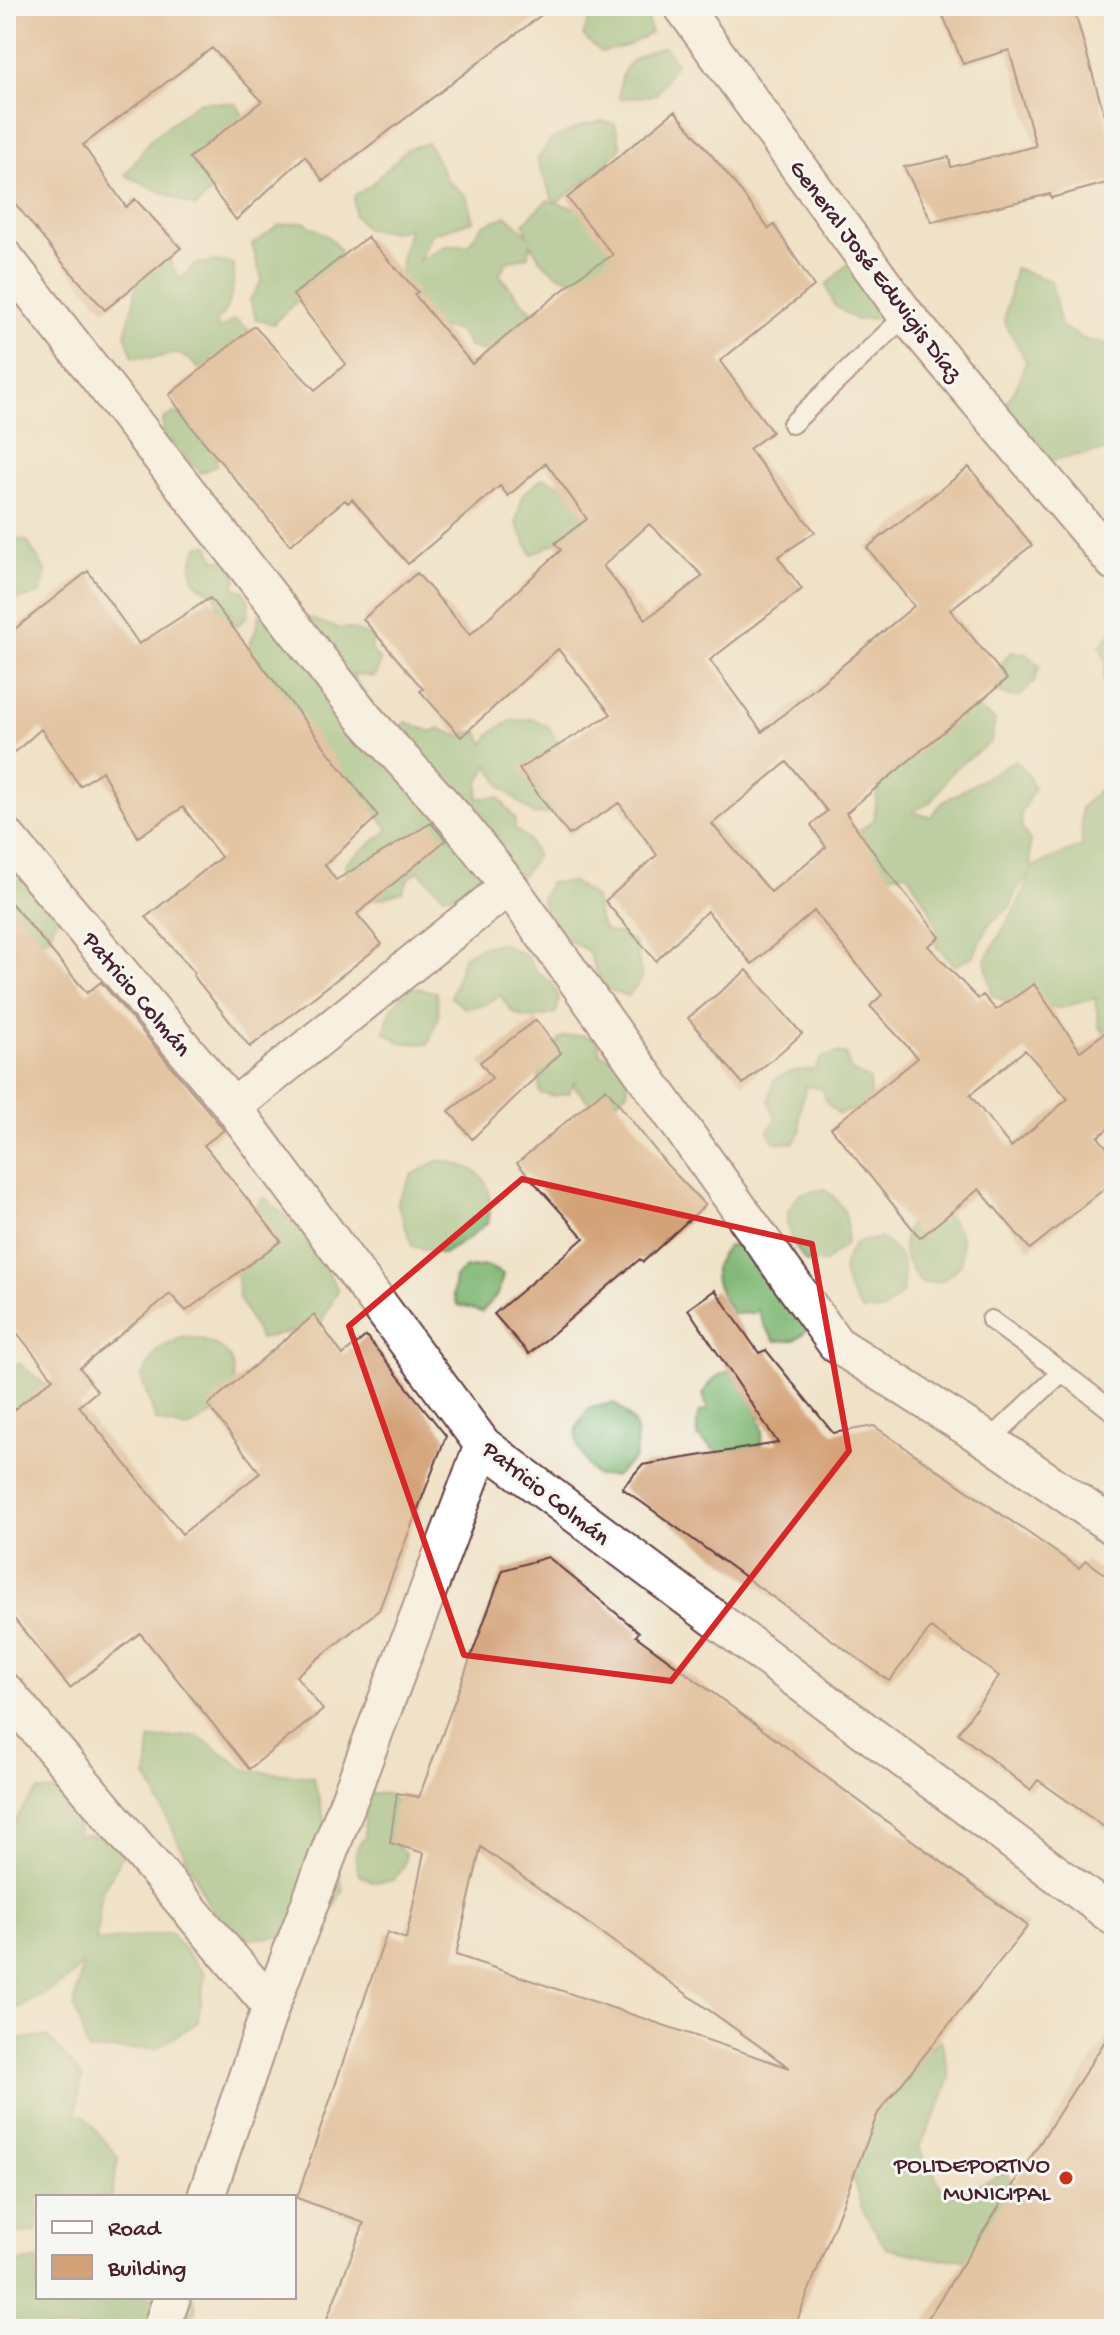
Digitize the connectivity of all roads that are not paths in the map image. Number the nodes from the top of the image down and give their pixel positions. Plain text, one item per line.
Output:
1 (682, 6) edge
2 (6, 259) edge
3 (906, 315) junction
4 (792, 424) dead end
5 (1114, 562) edge
6 (6, 836) edge
7 (509, 886) junction
8 (233, 1107) junction
9 (991, 1320) dead end
10 (1062, 1372) junction
11 (1114, 1412) edge
12 (989, 1441) junction
13 (483, 1445) junction
14 (1114, 1527) edge
15 (6, 1692) edge
16 (1114, 1917) edge
17 (271, 2006) junction
18 (207, 2195) edge
19 (171, 2299) edge
20 (161, 2329) edge

1 - 3 street, General José Eduvigis Díaz
2 - 7 street
3 - 4 lane
3 - 5 street, General José Eduvigis Díaz
6 - 8 street, Patricio Colmán
7 - 8 street
7 - 12 street
8 - 13 street, Patricio Colmán
9 - 10 lane
10 - 11 lane
10 - 12 lane
12 - 14 street
13 - 16 street, Patricio Colmán
13 - 17 street
15 - 17 street
17 - 18 street
19 - 20 street

